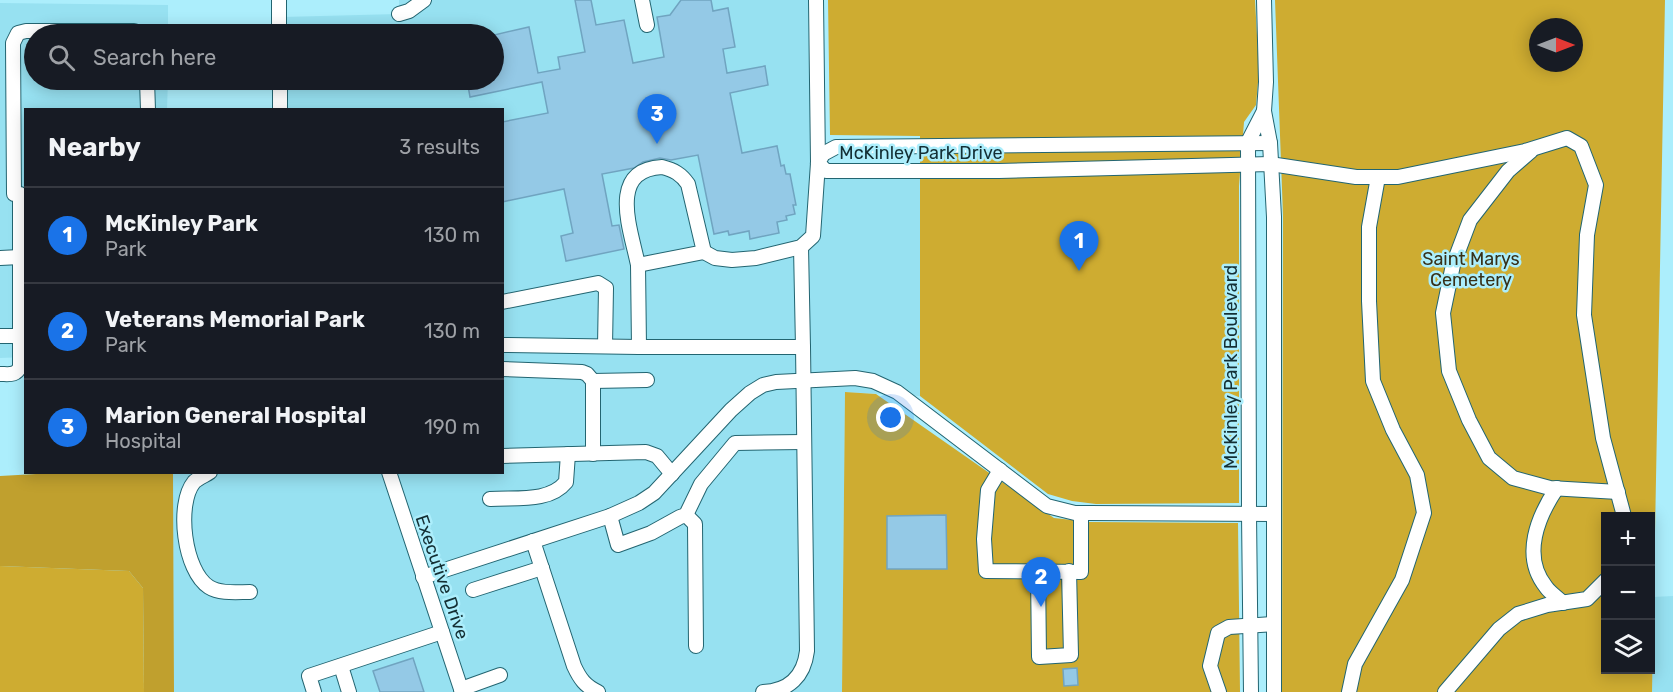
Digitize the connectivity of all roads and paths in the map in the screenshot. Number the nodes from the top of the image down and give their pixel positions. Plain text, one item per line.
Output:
1 (279, 0) edge
2 (424, 0) edge
3 (642, 0) edge
4 (816, 0) edge
5 (1264, 0) edge
6 (399, 14) dead end
7 (279, 24) edge
8 (647, 25) dead end
9 (24, 32) edge
10 (147, 90) edge
11 (280, 90) edge
12 (147, 108) edge
13 (280, 108) edge
14 (1264, 111) junction
15 (1248, 142) junction
16 (1270, 142) junction
17 (1535, 148) junction
18 (20, 153) edge
19 (818, 163) junction
20 (1248, 164) junction
21 (1270, 164) junction
22 (1378, 177) junction
23 (15, 194) edge
24 (801, 247) junction
25 (704, 252) junction
26 (20, 257) junction
27 (0, 258) edge
28 (638, 265) junction
29 (504, 302) edge
30 (0, 336) edge
31 (20, 336) junction
32 (504, 345) edge
33 (605, 346) junction
34 (639, 347) junction
35 (802, 347) junction
36 (504, 369) edge
37 (0, 374) edge
38 (647, 380) dead end
39 (802, 380) junction
40 (593, 381) junction
41 (803, 442) junction
42 (568, 454) junction
43 (593, 454) junction
44 (504, 456) edge
45 (1000, 470) junction
46 (207, 474) edge
47 (390, 474) edge
48 (672, 474) junction
49 (1557, 488) junction
50 (1618, 492) junction
51 (490, 499) dead end
52 (1623, 512) edge
53 (1081, 513) junction
54 (1249, 514) junction
55 (1274, 514) junction
56 (686, 515) junction
57 (610, 516) junction
58 (533, 541) junction
59 (542, 568) junction
60 (1038, 570) junction
61 (1069, 571) junction
62 (423, 577) junction
63 (1601, 584) edge
64 (473, 590) dead end
65 (250, 592) dead end
66 (1563, 603) junction
67 (1274, 624) junction
68 (1250, 626) junction
69 (442, 632) junction
70 (696, 646) dead end
71 (341, 666) junction
72 (500, 675) dead end
73 (462, 691) edge
74 (314, 692) edge
75 (349, 692) edge
76 (598, 692) edge
77 (763, 692) edge
78 (1219, 692) edge
79 (1251, 692) edge
80 (1274, 692) edge
81 (1349, 692) edge
82 (1445, 692) edge

1 - 7 street
2 - 6 street
3 - 8 street
4 - 19 street
5 - 14 street, McKinley Park Boulevard
9 - 18 street
10 - 12 street
11 - 13 street
14 - 15 street, McKinley Park Boulevard
14 - 16 street, McKinley Park Boulevard
15 - 16 street, McKinley Park Drive
15 - 19 street, McKinley Park Drive
15 - 20 street, McKinley Park Boulevard
16 - 21 street, McKinley Park Boulevard
17 - 22 street, McKinley Park Drive
17 - 49 street
17 - 50 street, McKinley Park Drive
18 - 23 street
19 - 20 street, McKinley Park Drive
19 - 24 street
20 - 21 street, McKinley Park Drive
20 - 54 street, McKinley Park Boulevard
21 - 22 street, McKinley Park Drive
21 - 55 street, McKinley Park Boulevard
22 - 81 street
23 - 26 street
24 - 25 street
24 - 35 street
25 - 28 street
25 - 28 street
26 - 27 street
26 - 31 street
28 - 34 street
29 - 33 street
30 - 31 street
31 - 37 street
32 - 33 street
33 - 34 street
34 - 35 street
35 - 39 street
36 - 40 street
38 - 40 street
39 - 41 street
39 - 45 street
39 - 48 street
40 - 43 street
41 - 56 street
41 - 77 street
42 - 43 street
42 - 44 street
42 - 51 street
43 - 48 street
45 - 53 street
45 - 60 street
46 - 65 street
47 - 62 street, Executive Drive
48 - 57 street
49 - 50 street
49 - 66 street
50 - 52 street
53 - 54 street
53 - 61 street
54 - 55 street
54 - 68 street, McKinley Park Boulevard
55 - 67 street, McKinley Park Boulevard
56 - 57 street
56 - 70 street
57 - 58 street
58 - 59 street
58 - 62 street
59 - 64 street
59 - 76 street
60 - 61 street
60 - 61 street
62 - 69 street, Executive Drive
63 - 66 street
66 - 82 street
67 - 68 street
67 - 80 street, McKinley Park Boulevard
68 - 78 street
68 - 79 street, McKinley Park Boulevard
69 - 71 street
69 - 73 street, Executive Drive
71 - 74 street
71 - 75 street
72 - 73 street

